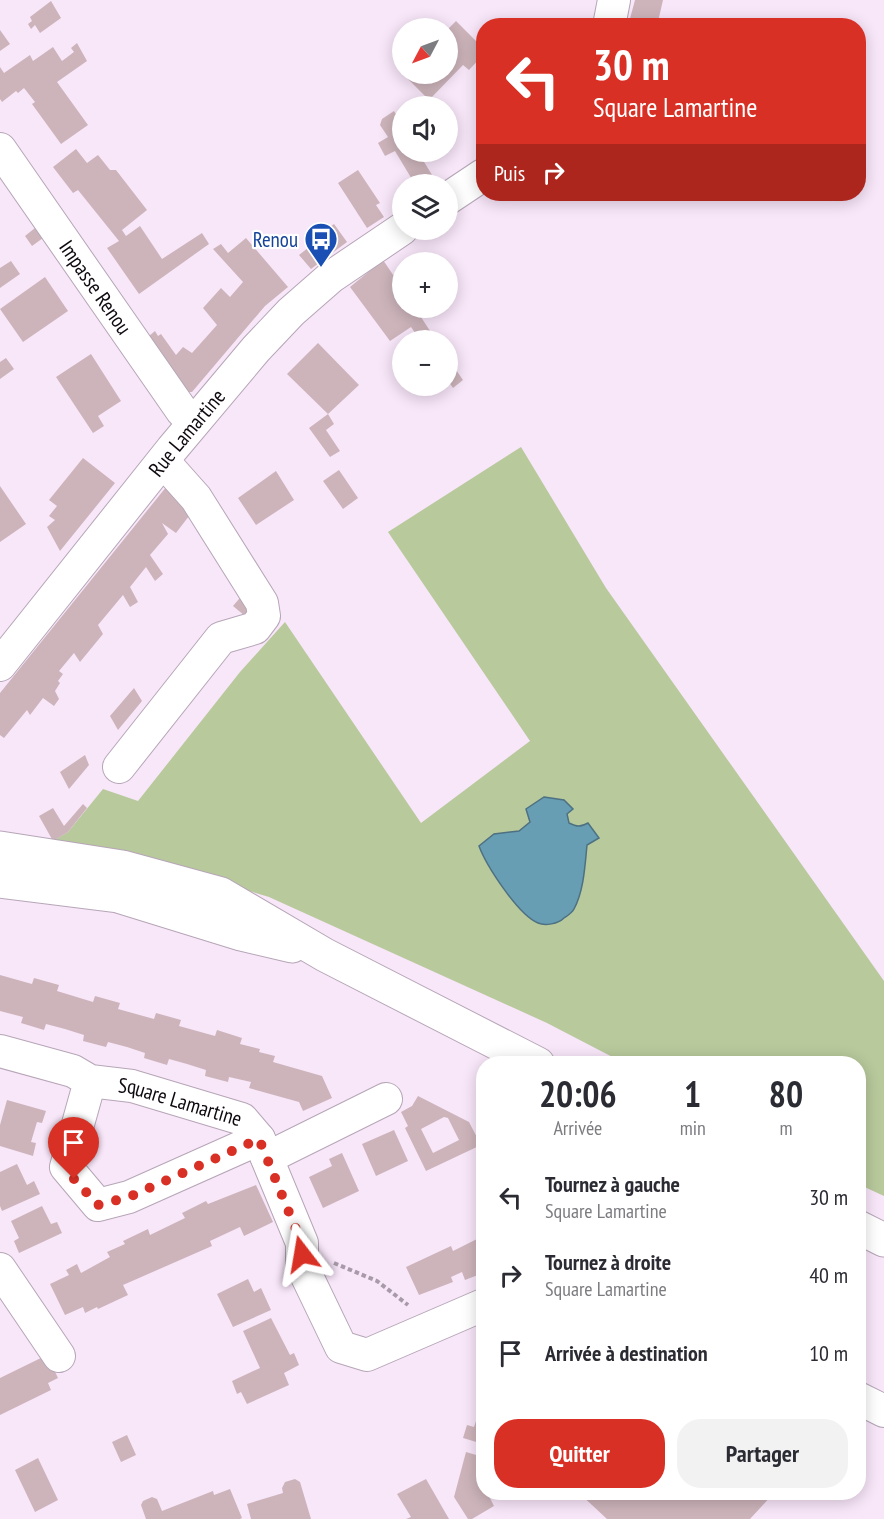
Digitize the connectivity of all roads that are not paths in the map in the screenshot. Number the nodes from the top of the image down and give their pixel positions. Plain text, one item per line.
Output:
1 (614, 0) edge
2 (611, 18) edge
3 (0, 149) edge
4 (476, 180) edge
5 (458, 192) edge
6 (392, 236) edge
7 (194, 423) junction
8 (163, 461) junction
9 (0, 665) edge
10 (119, 767) dead end
11 (0, 848) edge
12 (0, 881) edge
13 (326, 955) junction
14 (0, 1051) edge
15 (522, 1056) edge
16 (90, 1081) junction
17 (386, 1099) dead end
18 (263, 1149) junction
19 (866, 1231) edge
20 (884, 1240) edge
21 (0, 1269) edge
22 (476, 1308) edge
23 (59, 1356) dead end
24 (866, 1402) edge
25 (884, 1411) edge

1 - 2 street
3 - 7 street, Impasse Renou
4 - 5 street
6 - 7 street, Rue Lamartine
7 - 8 street, Rue Lamartine
8 - 9 street, Rue Lamartine
8 - 10 street
11 - 13 main road
12 - 13 main road
13 - 15 main road
14 - 16 street, Square Lamartine
16 - 18 street, Square Lamartine
16 - 18 street, Square Lamartine
17 - 18 street
18 - 22 street, Square Lamartine
19 - 20 main road
21 - 23 street
24 - 25 street

